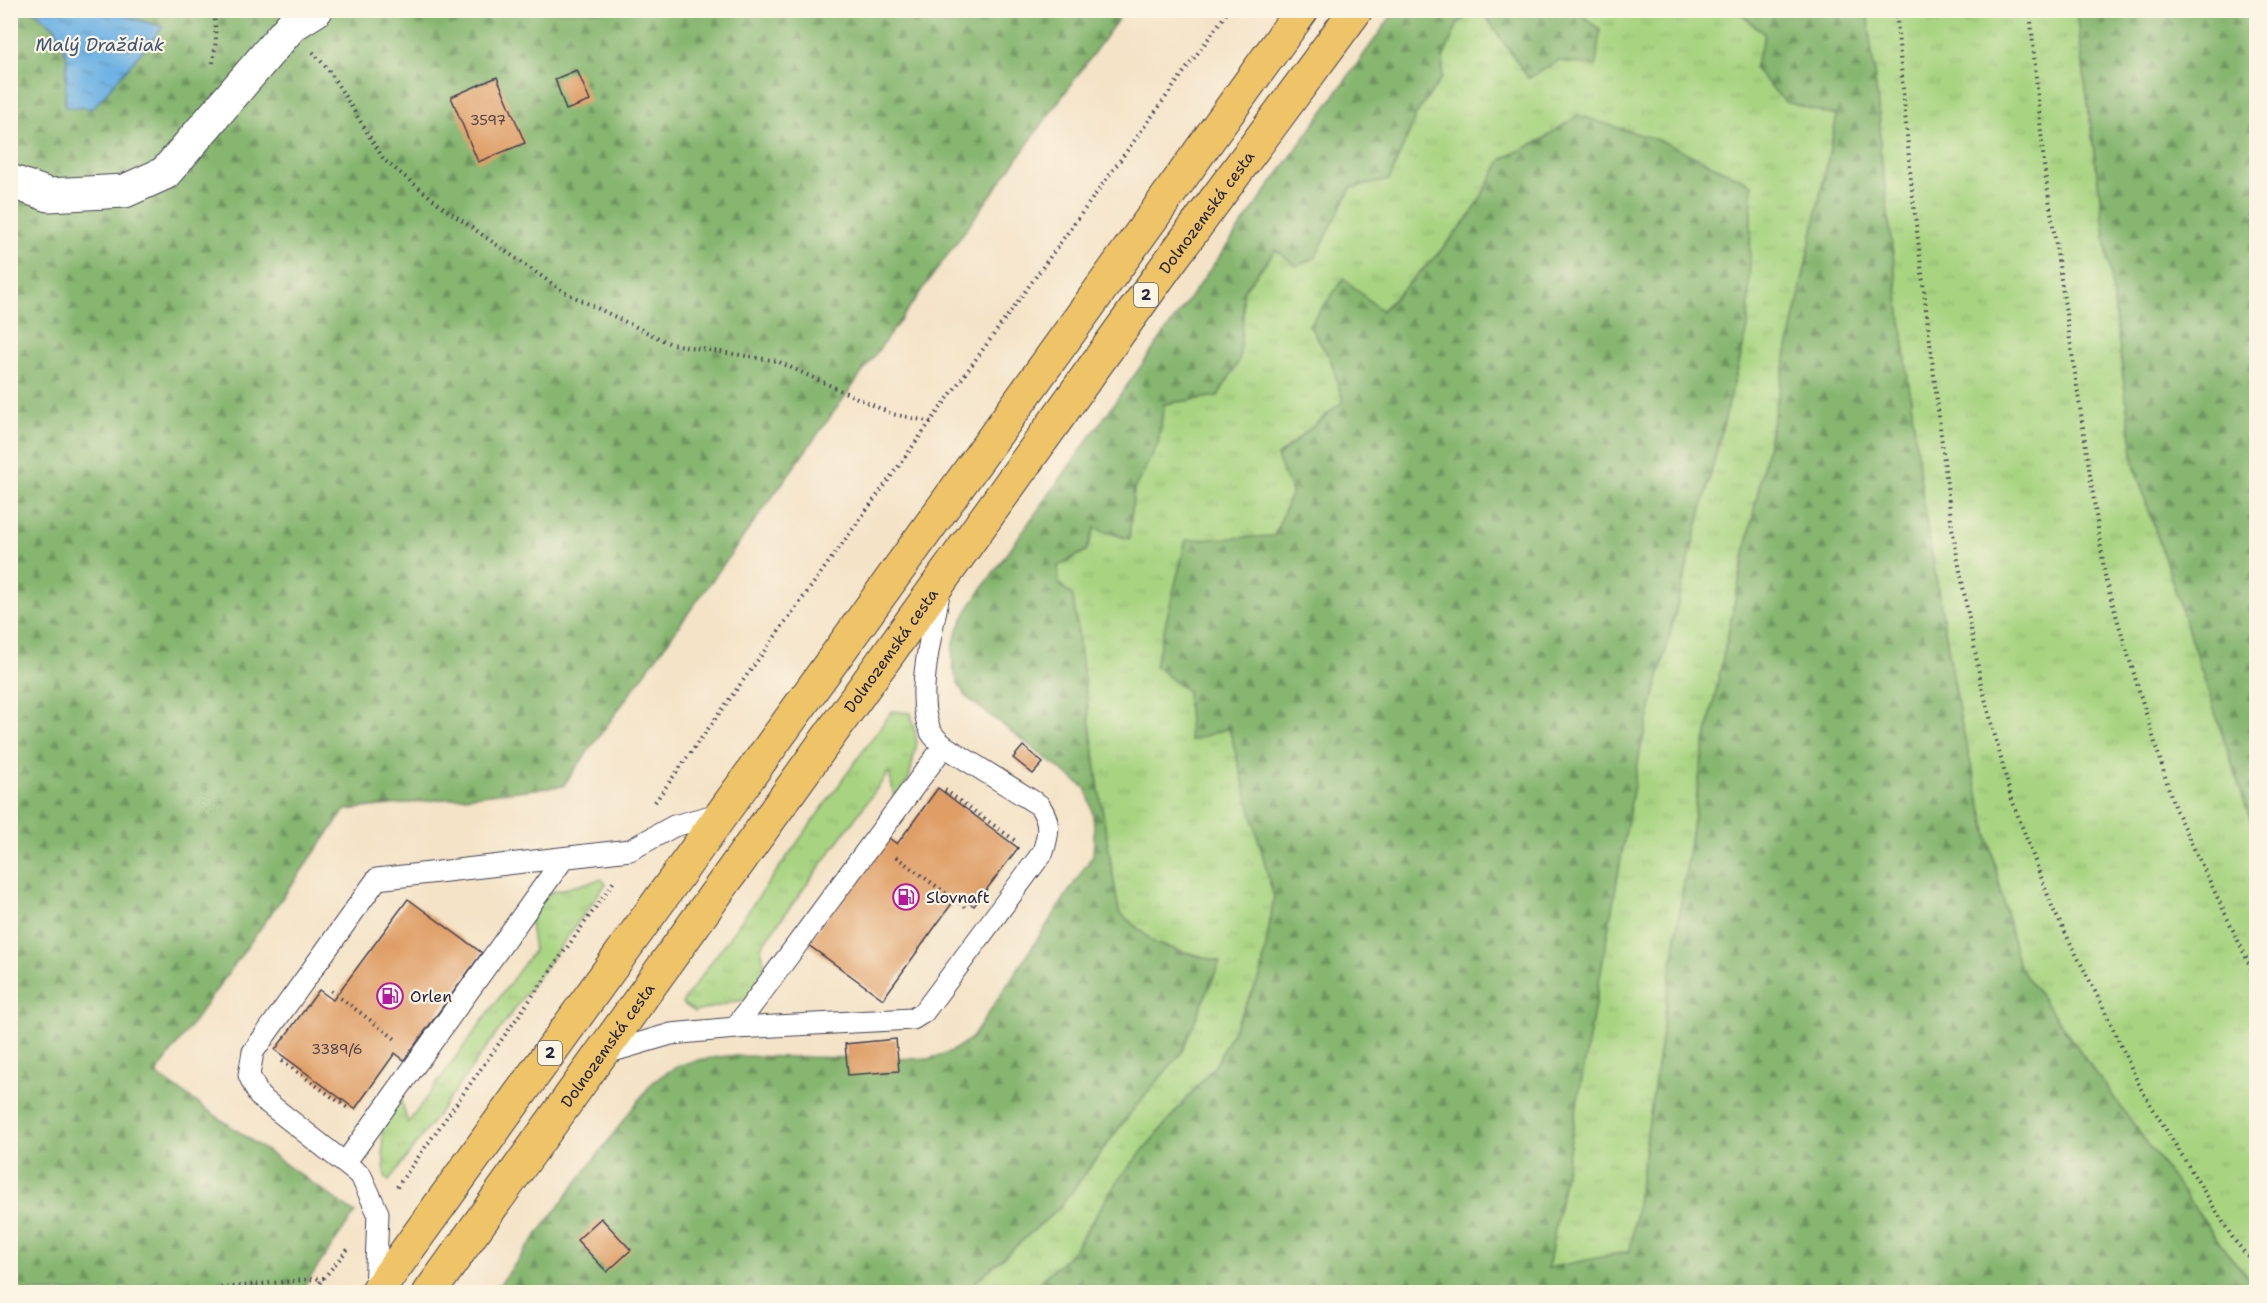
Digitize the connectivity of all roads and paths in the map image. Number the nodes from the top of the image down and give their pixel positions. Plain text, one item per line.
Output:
1 (1229, 10) edge
2 (1302, 10) edge
3 (1356, 10) edge
4 (1896, 10) edge
5 (2030, 10) edge
6 (304, 18) edge
7 (10, 181) edge
8 (932, 422) junction
9 (941, 582) junction
10 (944, 746) junction
11 (938, 784) dead end
12 (722, 813) junction
13 (874, 840) junction
14 (630, 850) junction
15 (564, 858) junction
16 (1038, 858) junction
17 (989, 924) junction
18 (309, 974) junction
19 (2256, 978) edge
20 (735, 1028) junction
21 (603, 1054) junction
22 (420, 1058) junction
23 (279, 1059) dead end
24 (354, 1113) dead end
25 (345, 1163) junction
26 (378, 1213) junction
27 (2256, 1266) edge
28 (325, 1278) junction
29 (178, 1293) edge
30 (312, 1293) edge
31 (376, 1293) edge
32 (430, 1293) edge

1 - 8 path
2 - 12 main road, 2
3 - 9 main road, Dolnozemská cesta / 2
4 - 27 path
5 - 19 path
6 - 7 street
6 - 8 path
8 - 14 path
9 - 10 lane
9 - 21 main road, Dolnozemská cesta / 2
10 - 13 lane
10 - 16 lane
11 - 16 path
12 - 14 lane
12 - 31 main road, 2
13 - 17 path
13 - 20 lane
14 - 15 lane
14 - 26 path
15 - 18 lane
15 - 22 lane
16 - 17 lane
17 - 20 lane
18 - 22 path
18 - 25 lane
20 - 21 lane
21 - 32 main road, Dolnozemská cesta / 2
22 - 25 lane
23 - 24 path
25 - 26 lane
26 - 28 path
26 - 31 lane
28 - 29 path
28 - 30 path

